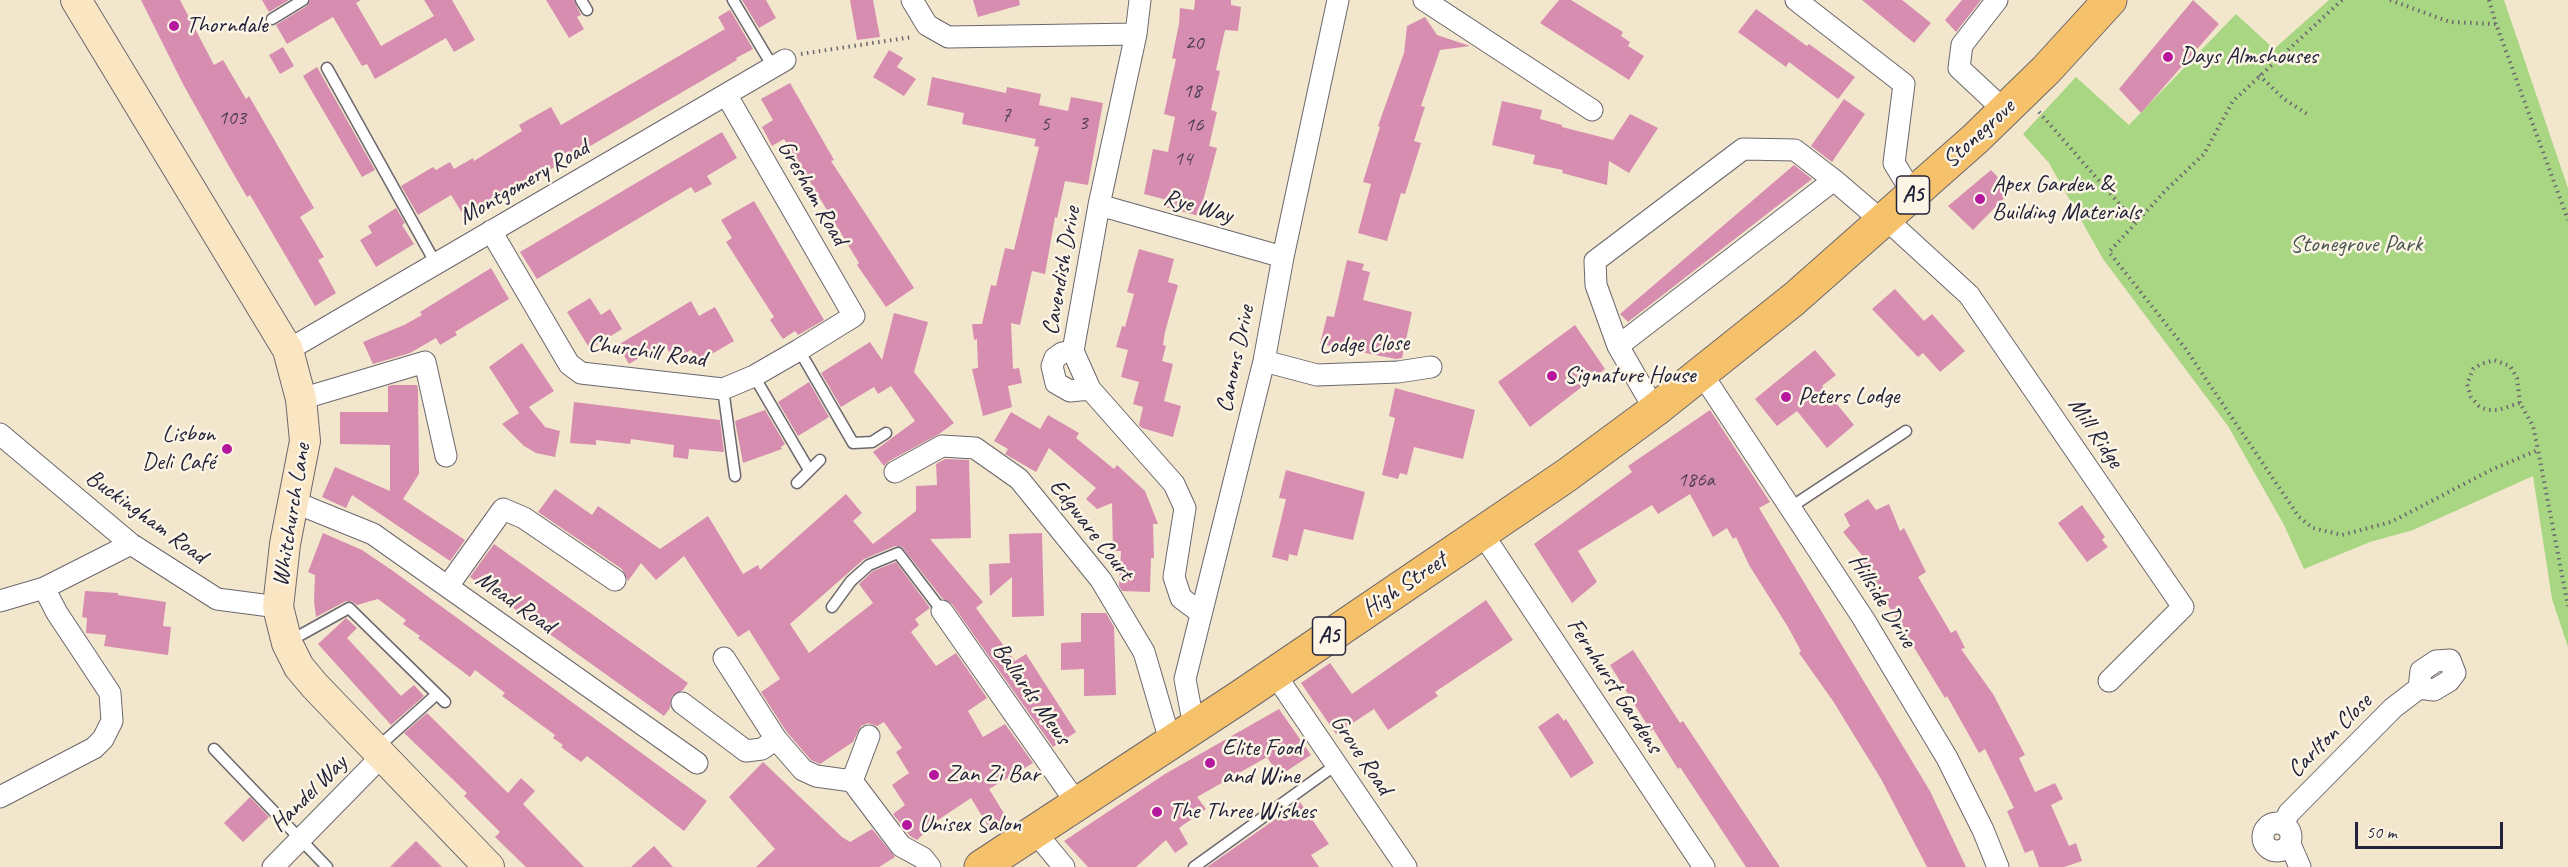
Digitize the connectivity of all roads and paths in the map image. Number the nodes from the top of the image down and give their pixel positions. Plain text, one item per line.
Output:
1 (76, 0) edge
2 (303, 0) edge
3 (581, 0) edge
4 (733, 0) edge
5 (912, 0) edge
6 (1140, 0) edge
7 (1338, 0) edge
8 (1424, 0) edge
9 (1796, 0) edge
10 (1997, 0) edge
11 (2110, 0) edge
12 (2342, 0) edge
13 (2390, 0) edge
14 (2489, 0) edge
15 (587, 10) dead end
16 (272, 19) dead end
17 (2496, 24) junction
18 (927, 25) junction
19 (1136, 34) junction
20 (779, 64) junction
21 (327, 68) dead end
22 (2259, 75) junction
23 (727, 96) junction
24 (2013, 102) junction
25 (1592, 110) dead end
26 (2307, 114) dead end
27 (1834, 180) junction
28 (1913, 195) junction
29 (1099, 205) junction
30 (2568, 220) edge
31 (1884, 221) junction
32 (2136, 223) junction
33 (491, 231) junction
34 (1283, 257) junction
35 (436, 264) junction
36 (854, 316) joint
37 (1618, 346) junction
38 (288, 350) junction
39 (799, 350) junction
40 (1073, 351) junction
41 (1264, 361) junction
42 (1431, 367) dead end
43 (1702, 374) junction
44 (754, 376) junction
45 (723, 389) junction
46 (1090, 389) junction
47 (302, 399) junction
48 (2520, 403) junction
49 (1656, 410) junction
50 (1906, 431) dead end
51 (886, 433) dead end
52 (0, 434) edge
53 (2538, 450) junction
54 (446, 456) dead end
55 (820, 460) dead end
56 (809, 470) junction
57 (895, 472) dead end
58 (735, 476) dead end
59 (797, 483) dead end
60 (294, 502) junction
61 (1791, 507) junction
62 (1482, 533) junction
63 (131, 544) junction
64 (615, 580) dead end
65 (448, 586) junction
66 (44, 588) junction
67 (0, 601) edge
68 (2568, 606) edge
69 (278, 607) junction
70 (832, 607) dead end
71 (942, 611) joint
72 (1201, 613) junction
73 (287, 643) junction
74 (724, 658) dead end
75 (1274, 673) junction
76 (2109, 681) dead end
77 (2419, 688) dead end
78 (682, 703) dead end
79 (869, 736) dead end
80 (1183, 736) junction
81 (776, 739) junction
82 (214, 749) dead end
83 (379, 753) junction
84 (697, 763) dead end
85 (1337, 764) junction
86 (852, 781) junction
87 (0, 797) edge
88 (1078, 805) junction
89 (1035, 832) junction
90 (300, 840) junction
91 (273, 867) edge
92 (327, 867) edge
93 (489, 867) edge
94 (930, 867) edge
95 (981, 867) edge
96 (1064, 867) edge
97 (1194, 867) edge
98 (1406, 867) edge
99 (1704, 867) edge
100 (1998, 867) edge
101 (2300, 867) edge

1 - 38 main road, Whitchurch Lane
2 - 16 lane
3 - 15 lane
4 - 20 lane
5 - 18 street
6 - 19 street, Cavendish Drive
7 - 34 street, Canons Drive
8 - 25 street
9 - 28 street
10 - 24 street
11 - 24 main road, Stonegrove / A5
12 - 22 path
13 - 17 path
14 - 17 path
17 - 30 path
18 - 19 street
18 - 20 path
19 - 29 street, Cavendish Drive
20 - 23 street, Montgomery Road
21 - 35 lane
22 - 26 path
22 - 32 path
23 - 33 street, Montgomery Road
23 - 36 street, Gresham Road
24 - 28 main road, Stonegrove / A5
24 - 32 path
27 - 31 street
27 - 37 street
27 - 37 street
28 - 31 main road, Stonegrove / A5
29 - 34 street, Rye Way
29 - 40 street, Cavendish Drive
31 - 43 main road, Stonegrove / A5
31 - 76 street, Mill Ridge
32 - 53 path
33 - 35 street, Montgomery Road
33 - 45 street, Churchill Road
34 - 41 street, Canons Drive
35 - 38 street, Montgomery Road
36 - 39 street, Churchill Road
37 - 49 street
38 - 47 main road, Whitchurch Lane
39 - 44 street, Churchill Road
39 - 51 lane
40 - 46 street, Cavendish Drive
40 - 46 street
41 - 42 street, Lodge Close
41 - 72 street, Canons Drive
43 - 49 main road, High Street / A5
43 - 61 street, Hillside Drive
44 - 45 street, Churchill Road
44 - 56 lane
45 - 58 lane
46 - 72 street, Cavendish Drive
47 - 54 street
47 - 60 main road, Whitchurch Lane
48 - 48 path
48 - 53 path
49 - 62 main road, High Street / A5
50 - 61 lane
52 - 63 street, Buckingham Road
53 - 68 path
55 - 56 lane
56 - 59 lane
57 - 80 street, Edgware Court
60 - 65 street, Mead Road
60 - 69 main road, Whitchurch Lane
61 - 100 street, Hillside Drive
62 - 75 main road, High Street / A5
62 - 99 street, Fernhurst Gardens
63 - 66 street
63 - 69 street, Buckingham Road
64 - 65 street
65 - 84 street, Mead Road
66 - 67 street
66 - 87 street
69 - 73 main road, Whitchurch Lane
70 - 71 lane
71 - 88 street, Ballards Mews
72 - 80 street, Canons Drive
73 - 83 main road, Whitchurch Lane
73 - 83 lane
74 - 81 street
75 - 80 main road, High Street / A5
75 - 85 street, Grove Road
77 - 101 street, Carlton Close
78 - 81 street
79 - 86 street
80 - 88 main road, High Street / A5
81 - 86 street
82 - 90 lane
83 - 90 street, Handel Way
83 - 93 main road, Whitchurch Lane
85 - 97 lane
85 - 98 street, Grove Road
86 - 94 street
88 - 89 main road, High Street / A5
89 - 95 main road, High Street / A5
89 - 96 street
90 - 91 street, Handel Way
90 - 92 lane

